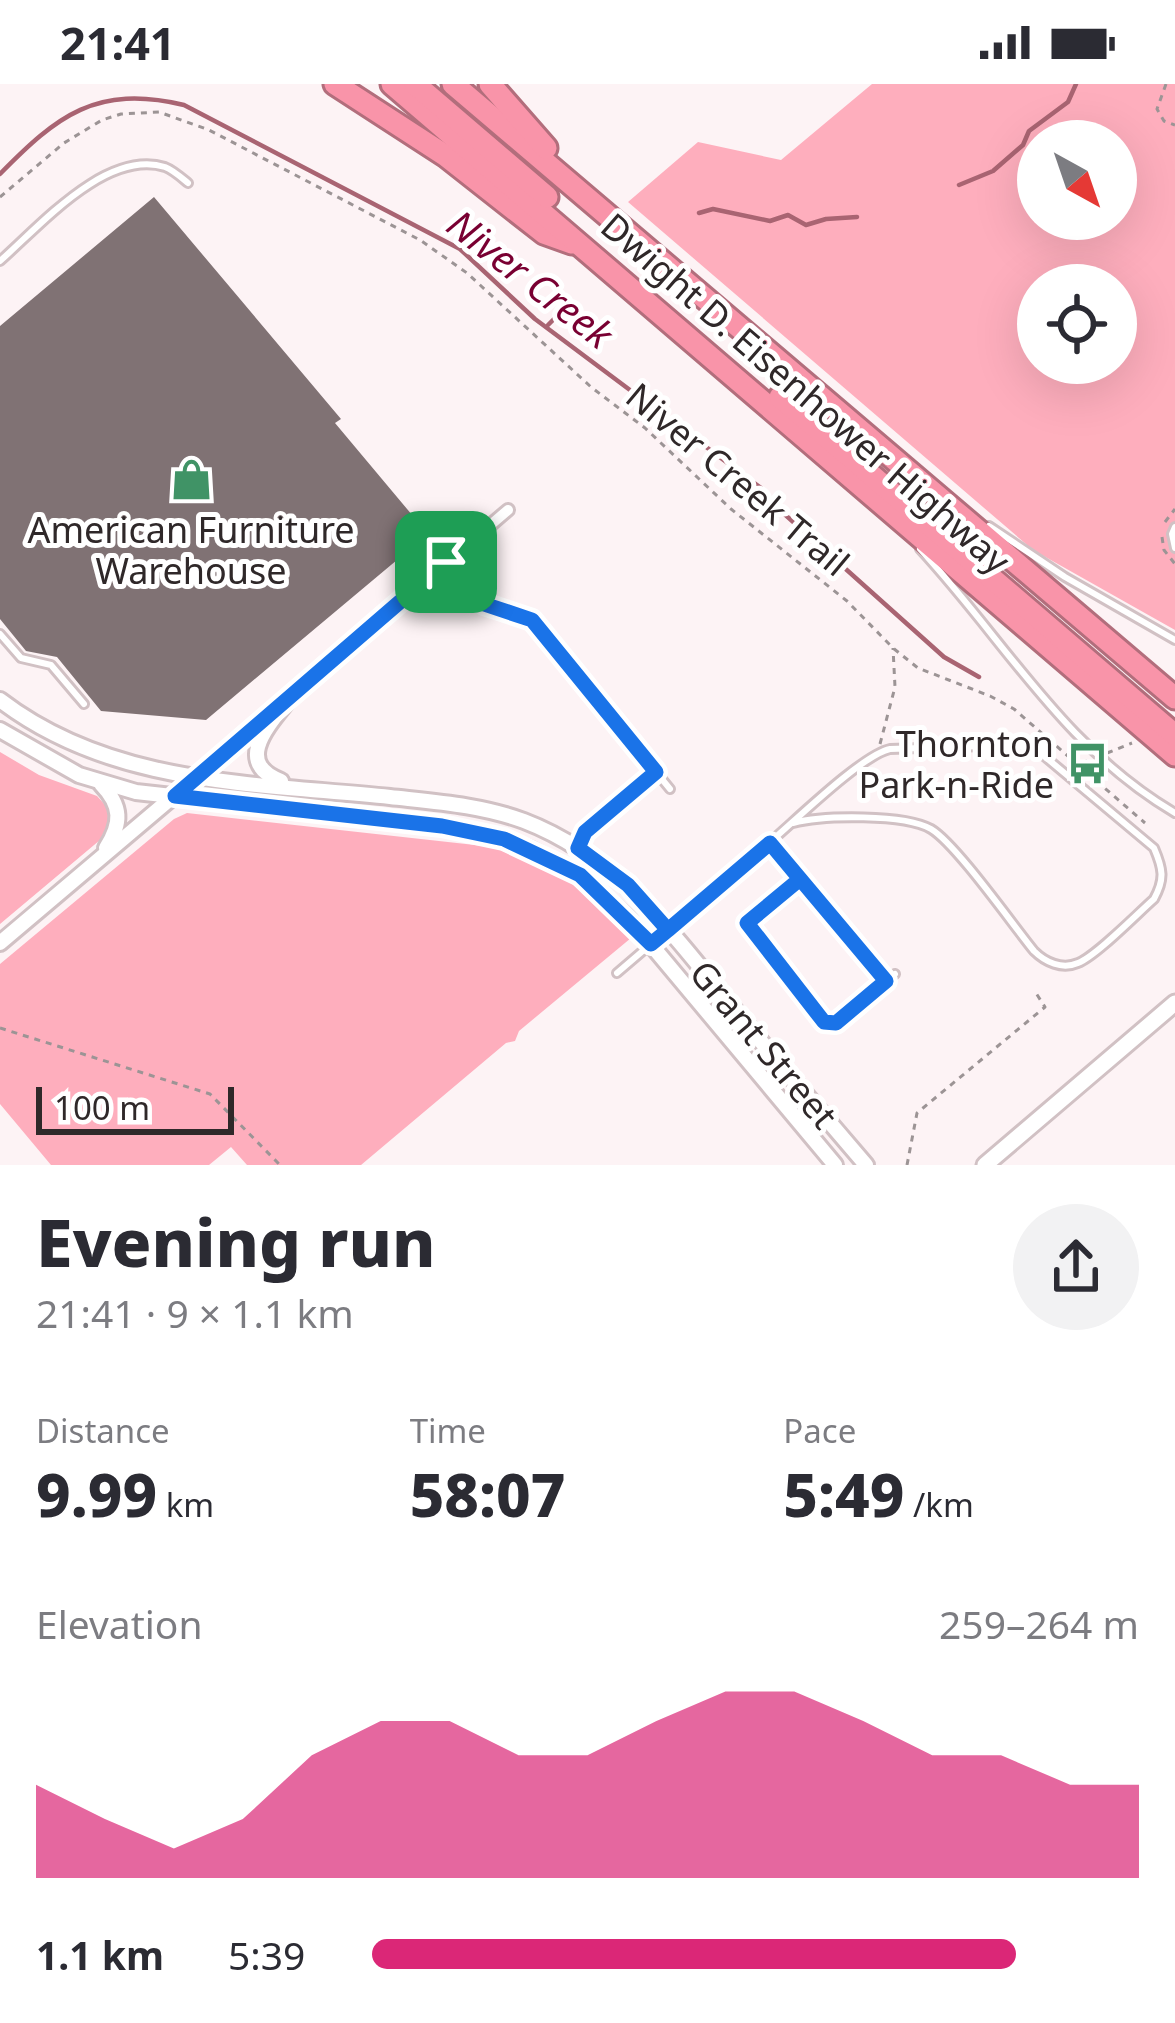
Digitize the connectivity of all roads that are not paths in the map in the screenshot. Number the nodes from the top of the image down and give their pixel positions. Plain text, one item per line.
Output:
1 (334, 84) edge
2 (392, 84) edge
3 (415, 84) edge
4 (453, 84) edge
5 (490, 84) edge
6 (188, 183) dead end
7 (635, 238) junction
8 (589, 249) junction
9 (0, 261) edge
10 (885, 452) junction
11 (861, 485) junction
12 (508, 510) dead end
13 (1175, 527) edge
14 (1175, 548) edge
15 (446, 562) junction
16 (0, 634) edge
17 (1175, 640) edge
18 (293, 694) junction
19 (1175, 698) edge
20 (0, 700) edge
21 (84, 704) dead end
22 (0, 730) edge
23 (1175, 734) edge
24 (1175, 754) edge
25 (656, 772) junction
26 (195, 778) junction
27 (97, 781) junction
28 (303, 788) junction
29 (670, 789) dead end
30 (175, 796) junction
31 (1175, 813) edge
32 (793, 823) junction
33 (770, 843) junction
34 (578, 848) junction
35 (99, 859) junction
36 (800, 879) junction
37 (668, 930) junction
38 (0, 943) edge
39 (651, 944) junction
40 (617, 973) dead end
41 (895, 974) dead end
42 (886, 981) junction
43 (1175, 1004) edge
44 (996, 1162) edge
45 (835, 1165) edge
46 (866, 1165) edge

1 - 8 highway
2 - 8 highway, Dwight D. Eisenhower Highway
3 - 23 highway
4 - 7 highway, Dwight D. Eisenhower Highway
5 - 7 highway
6 - 9 lane
7 - 10 highway, Dwight D. Eisenhower Highway
8 - 11 highway, Dwight D. Eisenhower Highway
10 - 17 lane
10 - 19 highway, Dwight D. Eisenhower Highway
11 - 24 highway, Dwight D. Eisenhower Highway
11 - 31 lane
12 - 15 street
13 - 14 lane
15 - 18 street
15 - 25 lane
16 - 21 lane
18 - 26 street
18 - 28 street
20 - 26 street, Grant Street
22 - 27 street, Grant Street
25 - 29 lane
25 - 34 lane
26 - 28 street, Grant Street
26 - 30 street
27 - 30 street, Grant Street
27 - 35 street
28 - 34 street, Grant Street
30 - 35 street
30 - 39 street, Grant Street
32 - 32 lane
32 - 33 lane
33 - 36 lane
33 - 37 lane
34 - 37 street, Grant Street
35 - 38 street
36 - 42 lane
36 - 42 lane
37 - 39 lane
37 - 46 street, Grant Street
39 - 40 lane
39 - 45 street, Grant Street
41 - 42 lane
43 - 44 main road

